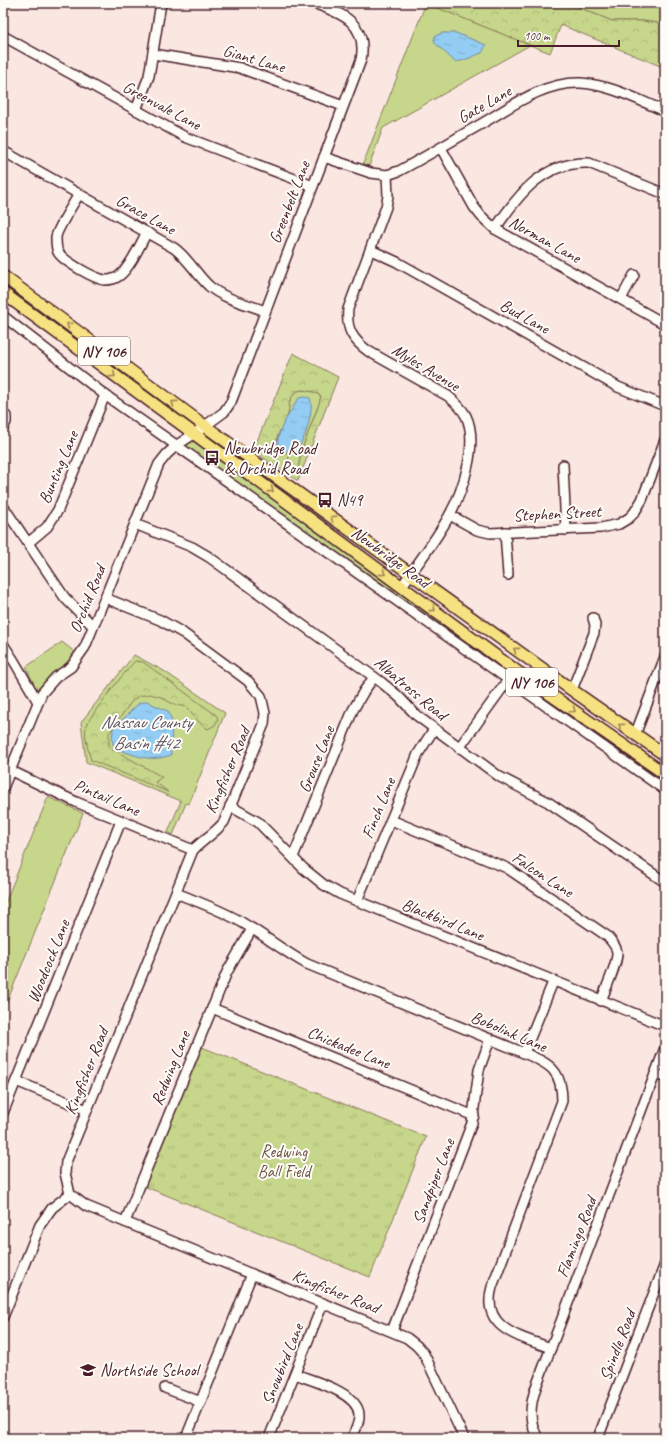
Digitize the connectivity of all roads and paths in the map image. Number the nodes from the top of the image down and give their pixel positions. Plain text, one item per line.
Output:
1 (161, 3) edge
2 (313, 3) edge
3 (3, 36) edge
4 (153, 54) junction
5 (343, 106) junction
6 (136, 110) junction
7 (665, 111) edge
8 (441, 148) junction
9 (3, 151) edge
10 (324, 157) junction
11 (387, 175) junction
12 (313, 186) junction
13 (79, 194) junction
14 (665, 194) edge
15 (495, 229) junction
16 (147, 232) junction
17 (371, 250) junction
18 (634, 275) dead end
19 (3, 276) edge
20 (3, 293) edge
21 (27, 293) junction
22 (621, 300) junction
23 (18, 305) junction
24 (265, 311) junction
25 (3, 316) edge
26 (665, 324) edge
27 (106, 395) junction
28 (665, 406) edge
29 (6, 416) dead end
30 (205, 426) junction
31 (3, 428) edge
32 (194, 434) junction
33 (665, 440) edge
34 (177, 445) junction
35 (563, 465) dead end
36 (3, 506) edge
37 (450, 515) junction
38 (135, 524) junction
39 (566, 530) junction
40 (505, 532) junction
41 (28, 543) junction
42 (410, 574) junction
43 (508, 575) dead end
44 (402, 586) junction
45 (105, 598) junction
46 (592, 618) dead end
47 (93, 626) junction
48 (3, 644) edge
49 (665, 656) edge
50 (374, 677) junction
51 (508, 680) junction
52 (572, 690) junction
53 (38, 702) junction
54 (434, 729) junction
55 (635, 735) junction
56 (459, 748) junction
57 (665, 755) edge
58 (7, 769) edge
59 (665, 774) edge
60 (3, 788) edge
61 (665, 790) edge
62 (230, 806) junction
63 (391, 820) junction
64 (121, 821) junction
65 (193, 850) junction
66 (293, 857) junction
67 (665, 882) edge
68 (176, 893) junction
69 (357, 902) junction
70 (252, 929) junction
71 (553, 982) junction
72 (601, 1001) junction
73 (212, 1008) junction
74 (665, 1026) edge
75 (490, 1039) junction
76 (665, 1048) edge
77 (524, 1053) junction
78 (655, 1074) junction
79 (665, 1077) edge
80 (16, 1081) junction
81 (87, 1110) junction
82 (3, 1113) edge
83 (474, 1116) junction
84 (70, 1194) junction
85 (126, 1222) junction
86 (665, 1264) edge
87 (252, 1274) junction
88 (660, 1290) edge
89 (324, 1303) junction
90 (3, 1317) edge
91 (392, 1331) junction
92 (551, 1348) junction
93 (295, 1374) junction
94 (165, 1388) dead end
95 (201, 1402) junction
96 (461, 1437) edge
97 (536, 1437) edge
98 (186, 1438) edge
99 (269, 1438) edge
100 (352, 1438) edge
101 (598, 1438) edge

1 - 4 street
2 - 5 street, Greenbelt Lane
3 - 6 street, Greenvale Lane
4 - 5 street, Giant Lane
4 - 6 street
5 - 10 street, Greenbelt Lane
6 - 12 street, Greenvale Lane
7 - 8 street, Gate Lane
8 - 11 street, Gate Lane
8 - 15 street, Norman Lane
9 - 13 street, Grace Lane
10 - 11 street, Gate Lane
10 - 12 street, Greenbelt Lane
11 - 17 street, Myles Avenue
12 - 24 street, Greenbelt Lane
13 - 16 street, Grace Lane
13 - 16 street
14 - 15 street
15 - 22 street, Norman Lane
16 - 24 street, Grace Lane
17 - 28 street, Bud Lane
17 - 37 street, Myles Avenue
18 - 22 street
19 - 21 main road, Newbridge Road / NY 106
20 - 23 main road, Newbridge Road / NY 106
21 - 23 main road
30 -> 21 main road, Newbridge Road / NY 106
22 - 26 street, Norman Lane
23 -> 32 main road, Newbridge Road / NY 106
24 - 30 street, Greenbelt Lane
25 - 27 street
27 - 34 street
27 - 41 street, Bunting Lane
29 - 31 street
30 - 32 street, Orchid Road
42 -> 30 main road, Newbridge Road / NY 106
32 - 34 street, Orchid Road
32 -> 44 main road, Newbridge Road / NY 106
33 - 39 street, Stephen Street
34 - 38 street, Orchid Road
34 - 51 street
35 - 39 street
36 - 41 street
37 - 40 street, Stephen Street
37 - 42 street, Myles Avenue
38 - 45 street, Orchid Road
38 - 50 street, Albatross Road
39 - 40 street, Stephen Street
40 - 43 street
41 - 47 street
42 - 44 street, Myles Avenue
52 -> 42 main road, Newbridge Road / NY 106
44 -> 59 main road, Newbridge Road / NY 106
45 - 47 street, Orchid Road
45 - 62 street, Kingfisher Road
46 - 52 street
47 - 53 street, Orchid Road
48 - 53 street
49 - 55 street
50 - 54 street, Albatross Road
50 - 66 street, Grouse Lane
51 - 56 street
51 - 61 street
55 -> 52 main road, Newbridge Road / NY 106
53 - 58 street, Orchid Road
54 - 56 street, Albatross Road
54 - 63 street, Finch Lane
55 - 57 main road, Newbridge Road / NY 106
56 - 67 street, Albatross Road
58 - 60 street, Orchid Road
58 - 64 street, Pintail Lane
62 - 65 street, Kingfisher Road
62 - 66 street, Blackbird Lane
63 - 69 street, Finch Lane
63 - 72 street, Falcon Lane
64 - 65 street, Pintail Lane
64 - 80 street, Woodcock Lane
65 - 68 street, Kingfisher Road
66 - 69 street, Blackbird Lane
68 - 70 street, Bobolink Lane
68 - 81 street, Kingfisher Road
69 - 71 street, Blackbird Lane
70 - 73 street, Redwing Lane
70 - 75 street, Bobolink Lane
71 - 72 street, Blackbird Lane
71 - 77 street
72 - 74 street, Blackbird Lane
73 - 83 street, Chickadee Lane
73 - 85 street, Redwing Lane
75 - 77 street, Bobolink Lane
75 - 83 street, Sandpiper Lane
76 - 78 street, Flamingo Road
77 - 92 street, Bobolink Lane
78 - 79 street
78 - 92 street, Flamingo Road
80 - 81 street
80 - 82 street, Woodcock Lane
81 - 84 street, Kingfisher Road
83 - 91 street, Sandpiper Lane
84 - 85 street, Kingfisher Road
84 - 90 street
85 - 87 street, Kingfisher Road
86 - 88 street, Spindle Road
87 - 89 street, Kingfisher Road
87 - 95 street
88 - 101 street, Spindle Road
89 - 91 street, Kingfisher Road
89 - 93 street, Snowbird Lane
91 - 96 street, Kingfisher Road
92 - 97 street, Flamingo Road
93 - 99 street, Snowbird Lane
93 - 100 street
94 - 95 street
95 - 98 street

